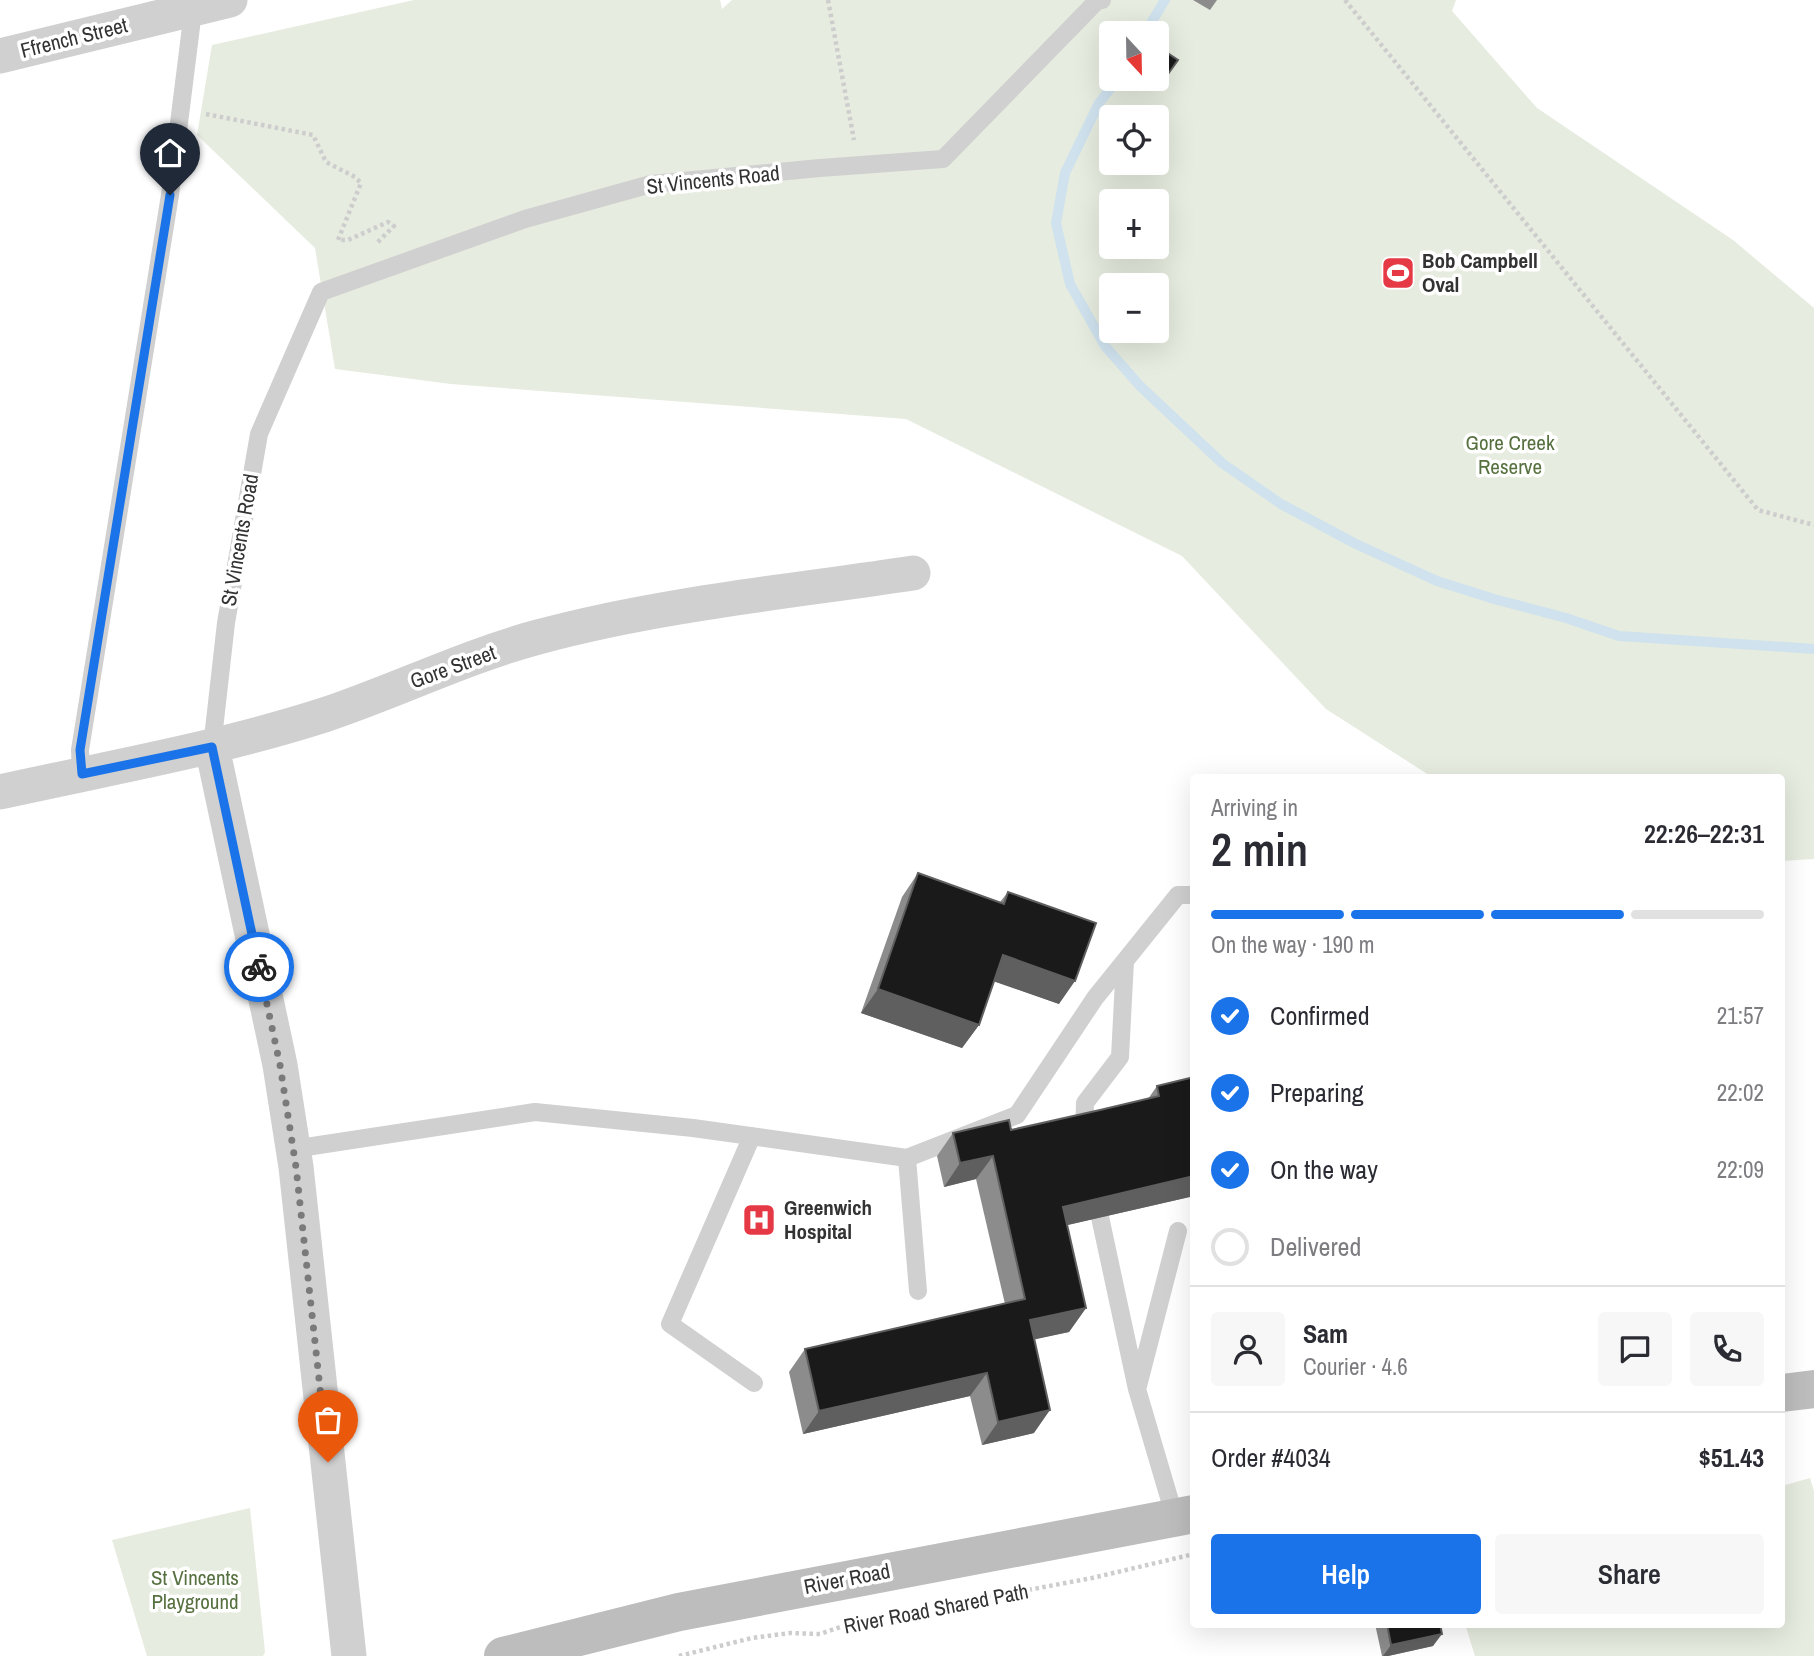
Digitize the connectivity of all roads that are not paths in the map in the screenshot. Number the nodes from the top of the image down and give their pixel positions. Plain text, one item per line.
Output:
1 (230, 0) edge
2 (1102, 0) edge
3 (194, 4) edge
4 (0, 56) edge
5 (913, 573) dead end
6 (212, 747) junction
7 (82, 774) junction
8 (0, 792) edge
9 (1190, 895) edge
10 (1125, 961) junction
11 (1084, 1133) edge
12 (752, 1136) junction
13 (293, 1149) junction
14 (907, 1158) junction
15 (1100, 1217) edge
16 (1178, 1231) dead end
17 (918, 1291) dead end
18 (754, 1383) dead end
19 (1814, 1389) edge
20 (1137, 1390) junction
21 (1785, 1393) edge
22 (1184, 1516) edge
23 (349, 1656) edge
24 (503, 1656) edge

1 - 3 street, Ffrench Street
2 - 6 lane, St Vincents Road
3 - 4 street, Ffrench Street
3 - 7 lane
5 - 6 street, Gore Street
6 - 7 street, Gore Street
6 - 13 street, St Vincents Road
7 - 8 street, Gore Street
9 - 10 lane
10 - 11 lane
10 - 14 lane
12 - 13 lane
12 - 14 lane
12 - 18 lane
13 - 23 street, St Vincents Road
14 - 17 lane
15 - 20 lane
16 - 20 lane
19 - 21 main road
20 - 22 lane
22 - 24 main road, River Road

